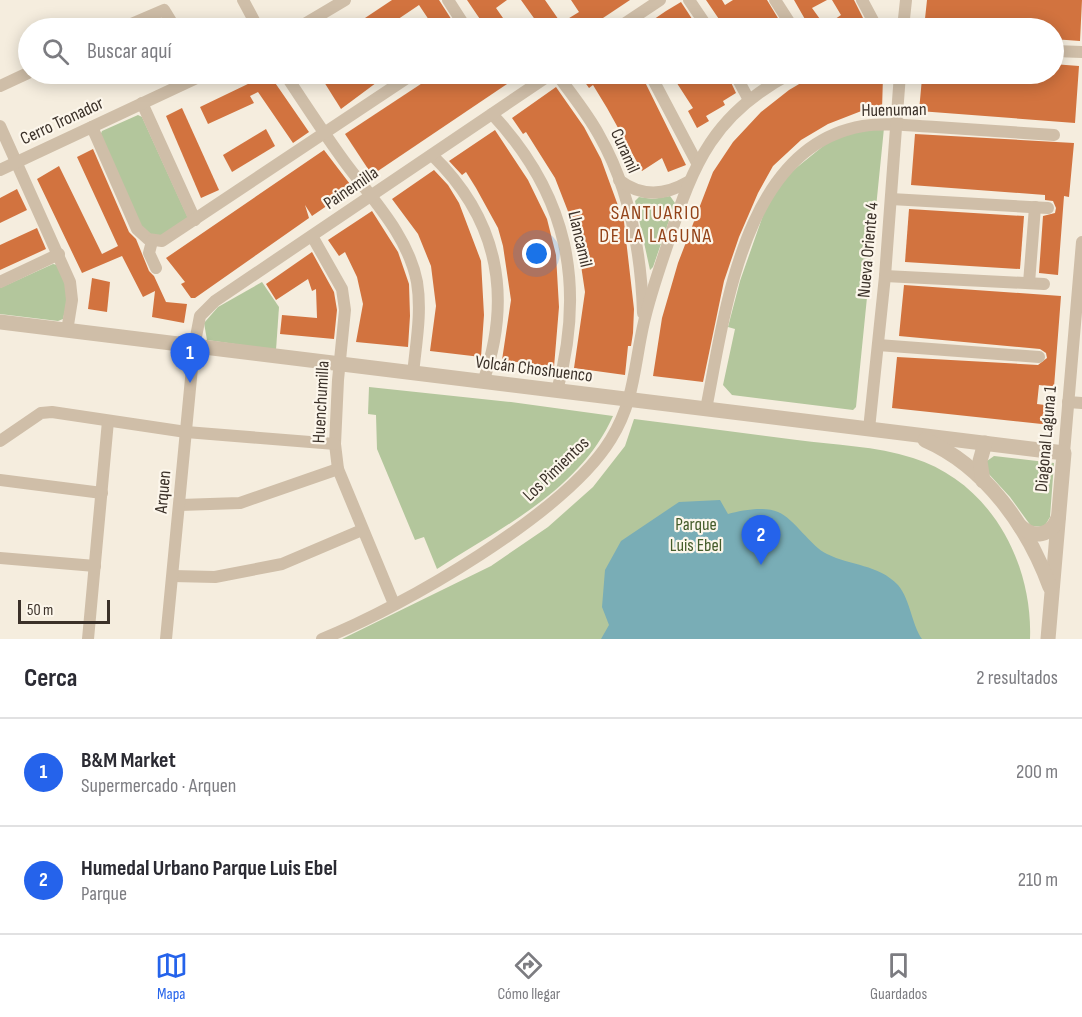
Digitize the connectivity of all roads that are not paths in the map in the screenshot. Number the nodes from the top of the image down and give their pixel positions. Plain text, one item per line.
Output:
1 (243, 0) edge
2 (660, 0) edge
3 (689, 0) edge
4 (775, 0) edge
5 (862, 0) edge
6 (906, 0) edge
7 (342, 1) edge
8 (450, 1) edge
9 (145, 18) edge
10 (169, 18) edge
11 (253, 18) edge
12 (314, 18) edge
13 (459, 18) edge
14 (634, 18) edge
15 (701, 18) edge
16 (787, 18) edge
17 (872, 18) edge
18 (904, 18) edge
19 (1064, 51) edge
20 (1082, 52) edge
21 (18, 78) edge
22 (182, 84) edge
23 (292, 84) edge
24 (397, 84) edge
25 (536, 84) edge
26 (564, 84) edge
27 (655, 84) edge
28 (740, 84) edge
29 (774, 84) edge
30 (899, 84) edge
31 (0, 86) edge
32 (749, 100) junction
33 (142, 103) junction
34 (492, 114) junction
35 (896, 125) junction
36 (0, 126) edge
37 (92, 127) junction
38 (324, 133) junction
39 (1054, 135) dead end
40 (432, 154) junction
41 (17, 162) junction
42 (697, 163) junction
43 (0, 170) edge
44 (619, 180) junction
45 (688, 182) junction
46 (370, 197) junction
47 (891, 200) junction
48 (1035, 207) junction
49 (1048, 208) dead end
50 (195, 220) junction
51 (312, 236) junction
52 (152, 241) junction
53 (1082, 242) edge
54 (59, 254) junction
55 (156, 268) dead end
56 (885, 276) junction
57 (0, 282) edge
58 (1029, 283) junction
59 (1044, 284) dead end
60 (0, 322) edge
61 (643, 324) junction
62 (67, 332) junction
63 (878, 345) junction
64 (194, 348) junction
65 (1039, 357) dead end
66 (1077, 359) edge
67 (340, 365) junction
68 (413, 374) junction
69 (483, 382) junction
70 (556, 391) junction
71 (629, 400) junction
72 (1068, 402) junction
73 (1082, 403) edge
74 (706, 409) junction
75 (108, 421) junction
76 (869, 429) junction
77 (186, 432) junction
78 (911, 434) junction
79 (0, 441) edge
80 (985, 443) junction
81 (335, 444) junction
82 (1064, 453) junction
83 (338, 469) junction
84 (0, 480) edge
85 (983, 481) junction
86 (102, 493) junction
87 (180, 505) junction
88 (1059, 515) junction
89 (1020, 526) junction
90 (362, 530) junction
91 (0, 558) edge
92 (95, 566) junction
93 (172, 576) junction
94 (1052, 592) junction
95 (394, 604) junction
96 (88, 639) edge
97 (166, 639) edge
98 (322, 639) edge
99 (1048, 639) edge

1 - 11 street
2 - 14 street
3 - 15 street
4 - 16 street
5 - 17 street
6 - 18 street
7 - 12 street
8 - 13 street
9 - 10 street
19 - 20 street
21 - 31 street
22 - 33 street, Cerro Tronador
23 - 38 street
24 - 38 street
25 - 34 street, Painemilla
26 - 44 street, Curamil
27 - 42 street
28 - 32 street
29 - 32 street, Los Pimientos
30 - 35 street, Nueva Oriente 4
32 - 42 street, Los Pimientos
33 - 37 street, Cerro Tronador
33 - 50 street
34 - 40 street, Painemilla
34 - 70 street, Llancamil
35 - 39 street, Huenuman
35 - 47 street, Nueva Oriente 4
35 - 74 street, Huenuman
36 - 41 street
37 - 41 street, Cerro Tronador
37 - 52 street
38 - 46 street
38 - 50 street
40 - 46 street, Painemilla
40 - 69 street
41 - 43 street, Cerro Tronador
41 - 54 street
42 - 45 street, Los Pimientos
44 - 45 street
44 - 61 street, Curamil
45 - 61 street, Los Pimientos
46 - 51 street, Painemilla
46 - 68 street
47 - 48 street
47 - 56 street, Nueva Oriente 4
48 - 49 street
48 - 58 street
50 - 52 street
51 - 64 street, Painemilla
51 - 67 street, Huenchumilla
52 - 55 street
53 - 66 street, Diagonal Laguna 1
54 - 57 street
54 - 62 street
56 - 58 street
56 - 63 street, Nueva Oriente 4
58 - 59 street
60 - 62 street, Volcán Choshuenco
61 - 71 street, Los Pimientos
62 - 64 street, Volcán Choshuenco
63 - 65 street
63 - 76 street, Nueva Oriente 4
64 - 67 street, Volcán Choshuenco
64 - 77 street, Arquen
66 - 72 street, Diagonal Laguna 1
67 - 68 street, Volcán Choshuenco
67 - 81 street, Huenchumilla
68 - 69 street, Volcán Choshuenco
69 - 70 street, Volcán Choshuenco
70 - 71 street, Volcán Choshuenco
71 - 74 street, Volcán Choshuenco
71 - 95 street, Los Pimientos
72 - 73 street
72 - 82 street, Diagonal Laguna 1
74 - 76 street, Volcán Choshuenco
75 - 77 street
75 - 79 street
75 - 86 street
76 - 78 street, Volcán Choshuenco
77 - 81 street
77 - 87 street, Arquen
78 - 80 street, Volcán Choshuenco
78 - 85 street
80 - 82 street, Volcán Choshuenco
80 - 85 street
81 - 83 street, Huenchumilla
82 - 88 street, Diagonal Laguna 1
83 - 87 street
83 - 90 street, Huenchumilla
84 - 86 street
85 - 89 street
86 - 92 street
87 - 93 street, Arquen
88 - 89 street
88 - 94 street, Diagonal Laguna 1
89 - 94 street
90 - 93 street
90 - 95 street, Huenchumilla
91 - 92 street
92 - 96 street
93 - 97 street, Arquen
94 - 99 street, Diagonal Laguna 1
95 - 98 street, Los Pimientos

